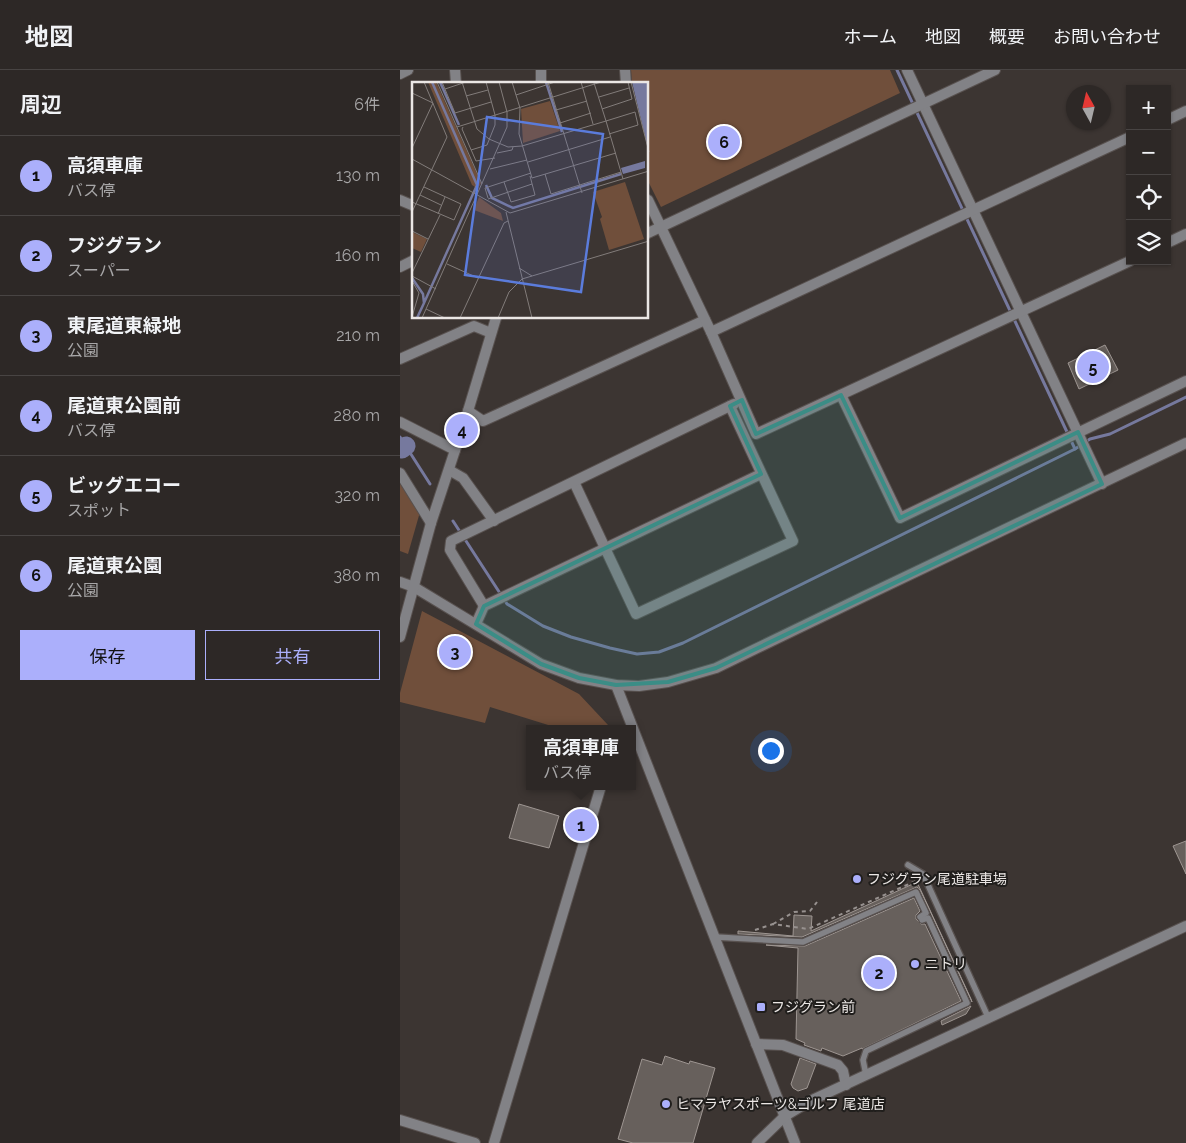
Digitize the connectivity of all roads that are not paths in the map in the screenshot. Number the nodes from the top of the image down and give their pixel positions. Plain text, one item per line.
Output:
1 (408, 70) edge
2 (907, 70) edge
3 (996, 70) edge
4 (400, 74) edge
5 (918, 107) junction
6 (1186, 111) edge
7 (1171, 118) edge
8 (1126, 139) edge
9 (400, 200) edge
10 (649, 202) edge
11 (412, 205) edge
12 (967, 214) junction
13 (660, 228) junction
14 (649, 233) edge
15 (1186, 234) edge
16 (1171, 241) edge
17 (412, 261) edge
18 (1126, 262) edge
19 (400, 267) edge
20 (1015, 314) junction
21 (496, 319) edge
22 (705, 320) junction
23 (711, 332) junction
24 (491, 333) junction
25 (400, 359) edge
26 (1186, 381) edge
27 (841, 395) junction
28 (742, 400) junction
29 (730, 406) junction
30 (468, 411) junction
31 (400, 422) edge
32 (1077, 439) junction
33 (1186, 443) edge
34 (455, 450) junction
35 (449, 470) junction
36 (400, 473) edge
37 (761, 474) junction
38 (574, 482) junction
39 (1102, 484) junction
40 (494, 521) junction
41 (431, 523) junction
42 (605, 548) junction
43 (401, 583) edge
44 (414, 587) junction
45 (484, 606) junction
46 (476, 624) junction
47 (400, 637) edge
48 (616, 685) junction
49 (629, 725) edge
50 (636, 746) edge
51 (600, 790) edge
52 (908, 865) dead end
53 (1186, 926) edge
54 (715, 937) junction
55 (988, 1017) junction
56 (756, 1044) junction
57 (866, 1075) junction
58 (846, 1085) junction
59 (785, 1116) junction
60 (400, 1120) edge
61 (475, 1143) edge
62 (494, 1143) edge
63 (757, 1143) edge
64 (795, 1143) edge

1 - 4 street
2 - 5 street
3 - 5 street
5 - 12 street
5 - 13 street
6 - 7 street
8 - 12 street
9 - 11 street
10 - 13 street
12 - 20 street
12 - 23 street
13 - 14 street
13 - 22 street
15 - 16 street
17 - 19 street
18 - 20 street
20 - 27 street
20 - 32 street
21 - 24 street
22 - 23 street
22 - 30 street
23 - 28 street
24 - 25 street
24 - 30 street
26 - 32 street
27 - 28 street
27 - 32 street
28 - 29 street
29 - 37 street
29 - 38 street
30 - 34 street
31 - 34 street
32 - 39 street
33 - 39 street
34 - 35 street
35 - 40 street
35 - 41 street
36 - 41 street
37 - 42 street
37 - 42 street
38 - 40 street
38 - 42 street
39 - 48 street
40 - 45 street
41 - 44 street
42 - 45 street
43 - 44 street
44 - 46 street
44 - 47 street
45 - 46 street
46 - 48 street
48 - 49 street
50 - 54 street
51 - 62 street
52 - 55 lane
53 - 55 street
54 - 56 street
54 - 57 lane
55 - 57 street
56 - 58 street
56 - 59 street
57 - 58 street
58 - 59 street
59 - 63 street
59 - 64 street
60 - 61 street

